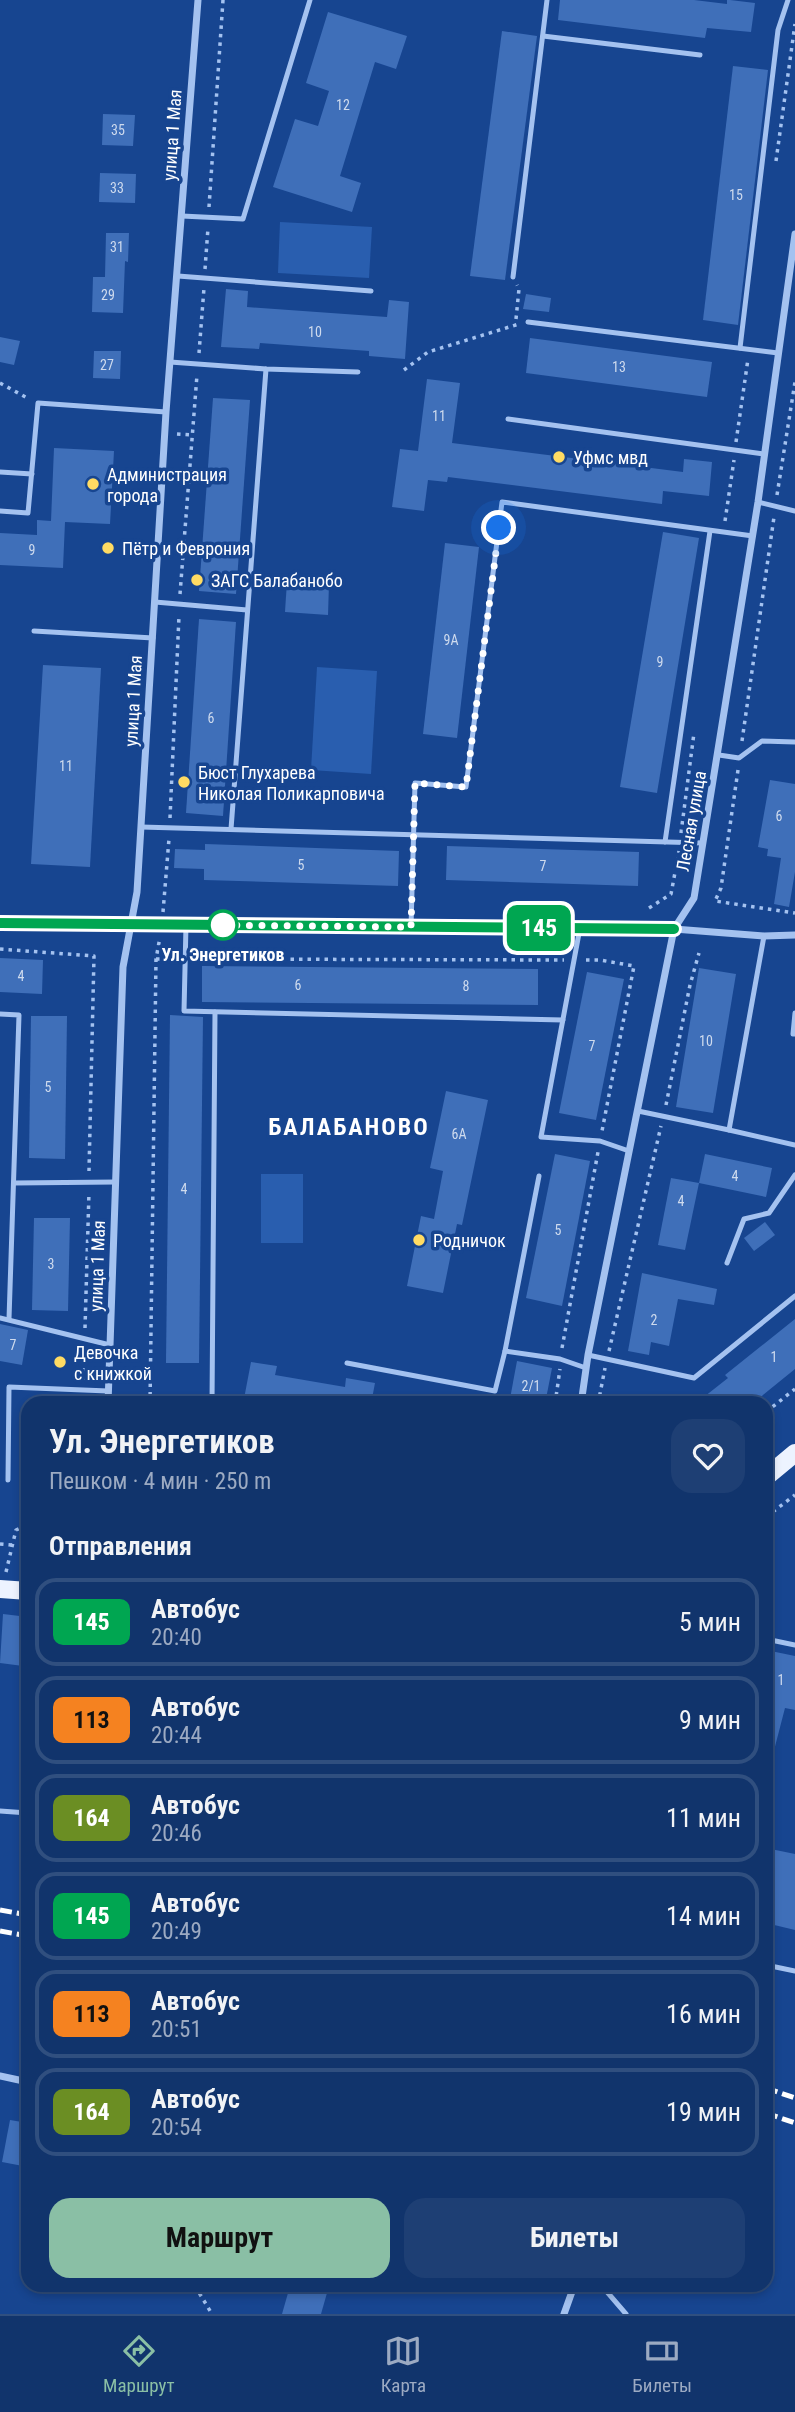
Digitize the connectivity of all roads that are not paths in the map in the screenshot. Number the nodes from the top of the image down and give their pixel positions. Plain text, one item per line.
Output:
1 (198, 0) edge
2 (310, 0) edge
3 (547, 0) edge
4 (788, 0) edge
5 (543, 36) junction
6 (699, 55) dead end
7 (181, 216) junction
8 (795, 234) edge
9 (792, 266) edge
10 (178, 276) junction
11 (513, 277) road end
12 (371, 291) dead end
13 (528, 322) road end
14 (740, 348) junction
15 (778, 353) junction
16 (170, 362) junction
17 (265, 369) junction
18 (358, 372) dead end
19 (166, 412) junction
20 (508, 419) dead end
21 (764, 454) junction
22 (0, 472) edge
23 (32, 474) junction
24 (758, 502) junction
25 (0, 511) edge
26 (795, 511) edge
27 (710, 531) junction
28 (752, 536) junction
29 (155, 602) junction
30 (247, 610) junction
31 (34, 631) dead end
32 (153, 638) junction
33 (795, 742) edge
34 (719, 755) junction
35 (141, 827) junction
36 (231, 829) junction
37 (413, 834) junction
38 (665, 842) junction
39 (703, 843) junction
40 (0, 923) edge
41 (131, 925) junction
42 (186, 925) junction
43 (411, 927) junction
44 (580, 928) junction
45 (674, 929) junction
46 (795, 935) edge
47 (764, 936) junction
48 (215, 1012) junction
49 (0, 1013) edge
50 (795, 1013) edge
51 (563, 1020) junction
52 (795, 1034) edge
53 (638, 1111) junction
54 (729, 1130) junction
55 (795, 1146) edge
56 (629, 1151) junction
57 (795, 1175) edge
58 (539, 1176) dead end
59 (116, 1182) junction
60 (15, 1183) junction
61 (727, 1263) dead end
62 (795, 1296) edge
63 (0, 1318) edge
64 (9, 1319) junction
65 (110, 1345) junction
66 (505, 1351) junction
67 (588, 1355) junction
68 (347, 1363) dead end
69 (586, 1368) junction
70 (108, 1391) junction
71 (108, 1396) edge
72 (212, 1396) edge
73 (582, 1396) edge
74 (795, 1453) edge
75 (773, 1471) edge
76 (8, 1480) dead end
77 (1, 1589) edge
78 (21, 1590) edge
79 (773, 1640) edge
80 (795, 1645) edge
81 (0, 1811) edge
82 (21, 1812) edge
83 (773, 1966) edge
84 (795, 1970) edge
85 (0, 2076) edge
86 (21, 2080) edge
87 (572, 2292) edge
88 (606, 2292) edge
89 (564, 2314) edge
90 (626, 2314) edge

1 - 7 street, улица 1 Мая
2 - 7 lane
3 - 5 lane
4 - 14 lane
5 - 6 lane
5 - 11 lane
7 - 10 street, улица 1 Мая
8 - 9 street, Лесная улица
9 - 15 street, Лесная улица
10 - 12 lane
10 - 16 street, улица 1 Мая
13 - 14 lane
14 - 15 lane
15 - 21 street, Лесная улица
16 - 17 lane
16 - 19 street, улица 1 Мая
17 - 18 lane
17 - 30 lane
19 - 23 lane
19 - 29 street, улица 1 Мая
20 - 21 lane
21 - 24 street, Лесная улица
22 - 23 lane
23 - 25 lane
24 - 26 lane
24 - 28 street, Лесная улица
27 - 28 lane
27 - 37 lane
27 - 38 lane
28 - 34 street, Лесная улица
29 - 30 lane
29 - 32 street, улица 1 Мая
30 - 36 lane
31 - 32 lane
32 - 35 street, улица 1 Мая
33 - 34 lane
34 - 39 street, Лесная улица
35 - 36 lane
35 - 41 street, улица 1 Мая
36 - 37 lane
37 - 38 lane
37 - 43 lane
38 - 39 lane
39 - 45 street, Лесная улица
40 - 41 street
41 - 42 street
41 - 59 street, улица 1 Мая
42 - 43 street
42 - 48 lane
43 - 44 street
44 - 45 street
44 - 51 lane
45 - 47 street
45 - 53 street, Лесная улица
46 - 47 street
47 - 54 lane
48 - 51 lane
48 - 72 lane
49 - 60 lane
50 - 52 lane
51 - 56 lane
53 - 54 lane
53 - 56 street, Лесная улица
54 - 55 lane
56 - 67 street, Лесная улица
57 - 61 lane
58 - 66 lane
59 - 60 lane
59 - 65 street, улица 1 Мая
60 - 64 lane
62 - 67 lane
63 - 64 lane
64 - 65 lane
65 - 70 street, улица 1 Мая
66 - 68 lane
66 - 69 lane
67 - 69 street, Лесная улица
69 - 73 street, Лесная улица
70 - 71 street, улица 1 Мая
70 - 76 lane
74 - 75 main road
77 - 78 main road
79 - 80 lane
81 - 82 lane
83 - 84 lane
85 - 86 street
87 - 89 street
88 - 90 lane

